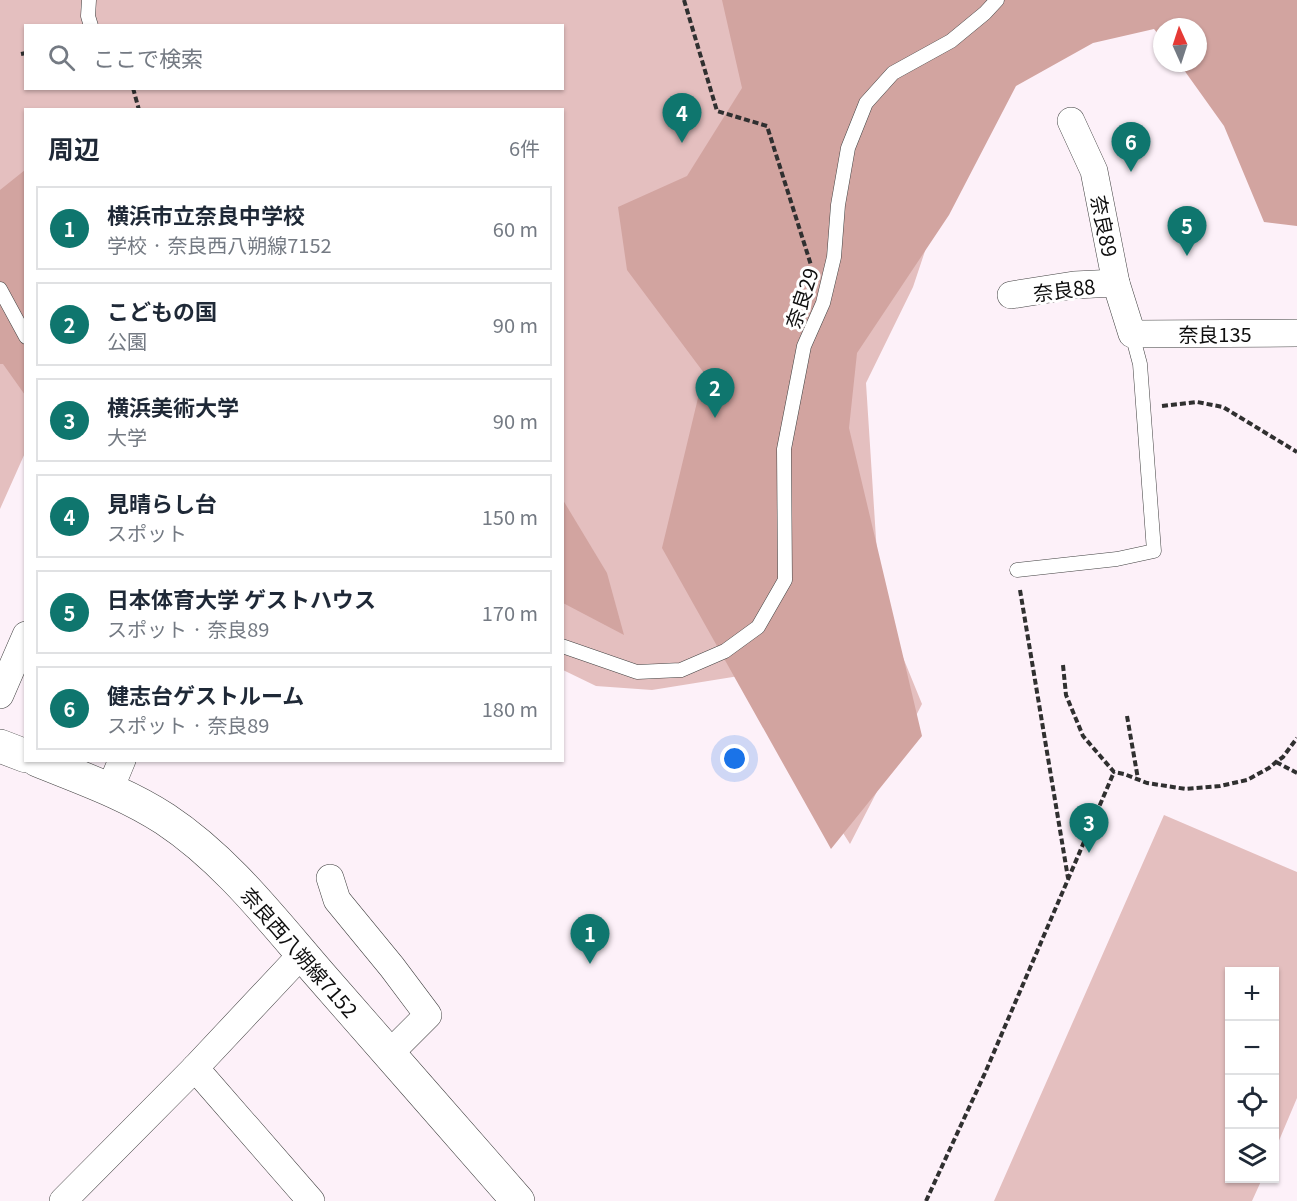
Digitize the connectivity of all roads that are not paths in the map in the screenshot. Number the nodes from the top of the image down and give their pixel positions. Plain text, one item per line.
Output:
1 (89, 0) edge
2 (997, 0) edge
3 (90, 24) edge
4 (1071, 121) dead end
5 (1116, 284) junction
6 (0, 289) edge
7 (1011, 295) dead end
8 (1297, 333) edge
9 (24, 334) edge
10 (1132, 334) junction
11 (1017, 570) road end
12 (24, 640) edge
13 (564, 647) edge
14 (0, 695) edge
15 (0, 746) edge
16 (24, 755) edge
17 (48, 762) edge
18 (116, 775) edge
19 (330, 878) dead end
20 (302, 954) junction
21 (389, 1054) junction
22 (195, 1068) junction
23 (63, 1201) edge
24 (311, 1201) edge
25 (518, 1201) edge

1 - 3 lane
2 - 13 lane, 奈良29
4 - 5 street, 奈良89
5 - 7 street, 奈良88
5 - 10 street, 奈良89
6 - 9 lane
8 - 10 street, 奈良135
10 - 11 lane
12 - 14 street
15 - 16 street
17 - 18 street, 奈良西八朔線7152
18 - 20 street, 奈良西八朔線7152
19 - 21 street
20 - 21 street, 奈良西八朔線7152
20 - 22 street
21 - 25 street, 奈良西八朔線7152
22 - 23 street
22 - 24 street

